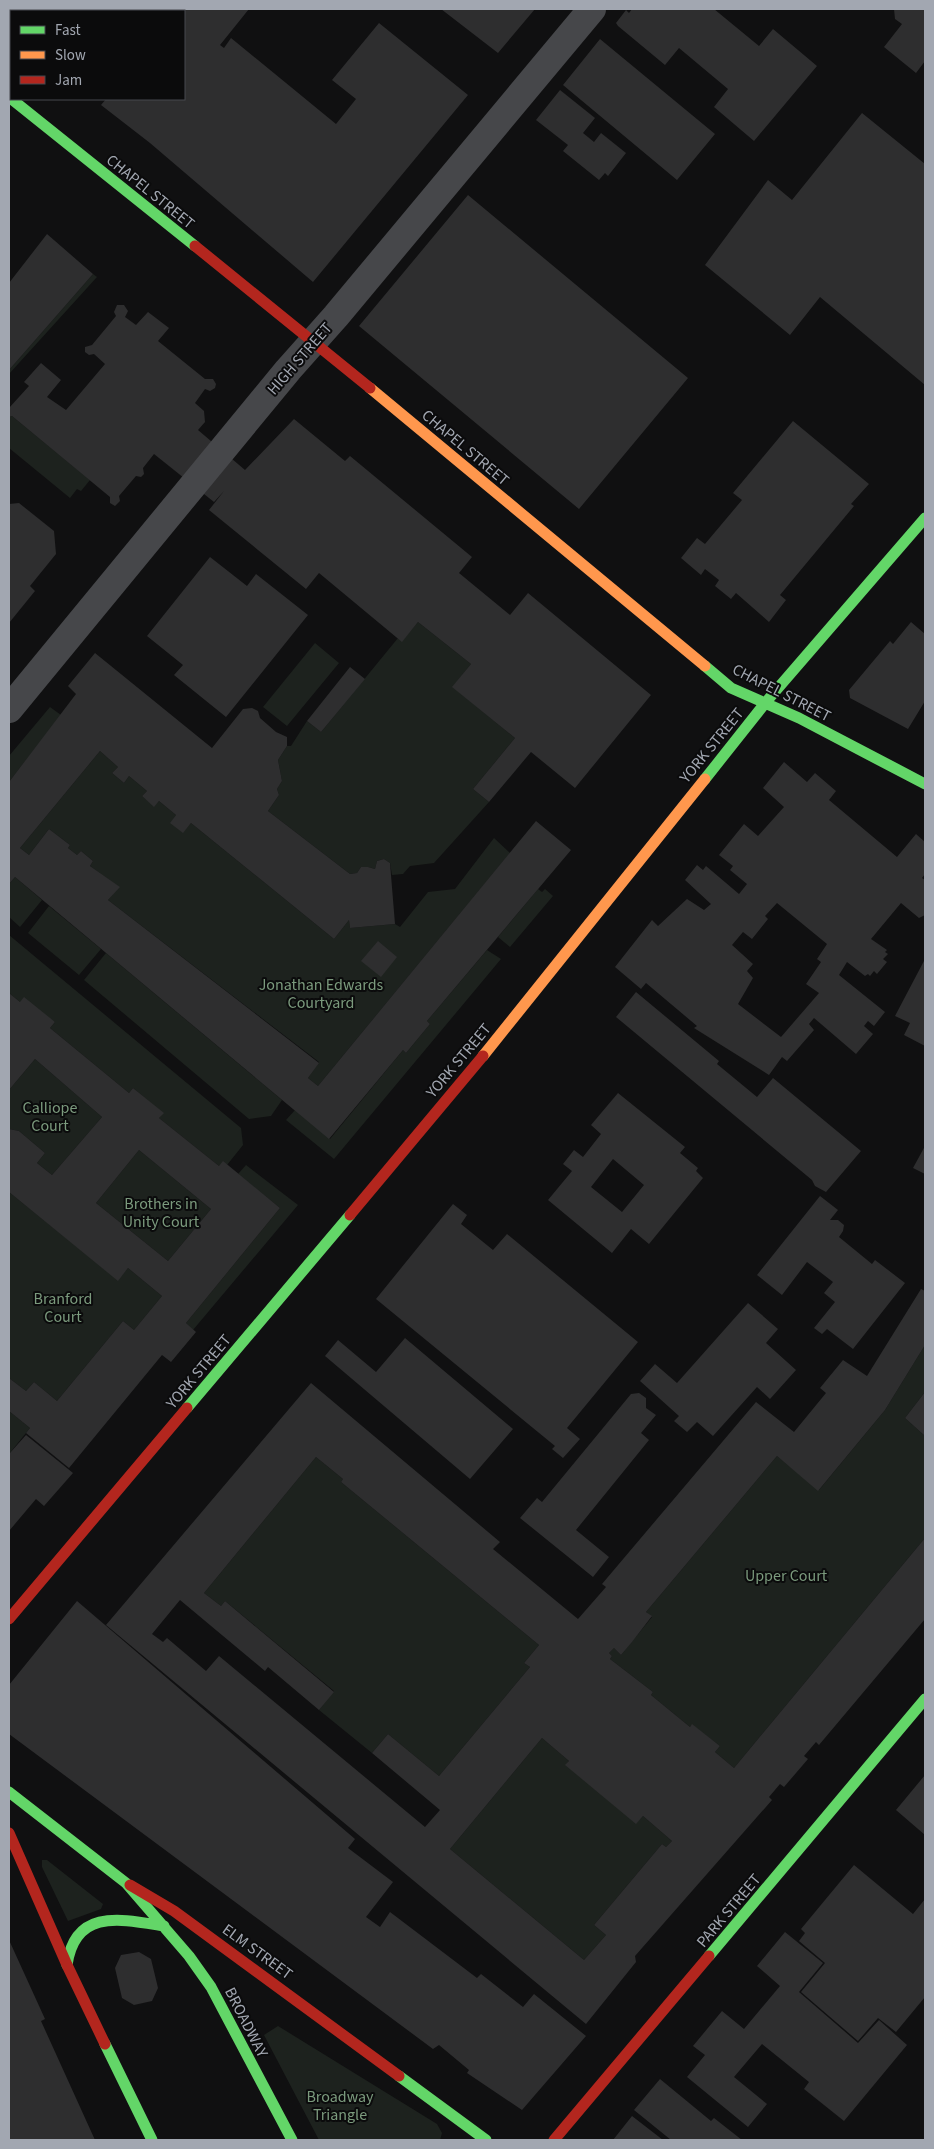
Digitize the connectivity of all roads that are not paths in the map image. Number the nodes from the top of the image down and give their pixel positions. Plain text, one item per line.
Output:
1 (592, 9) edge
2 (13, 100) edge
3 (313, 341) junction
4 (925, 518) edge
5 (766, 702) junction
6 (9, 709) edge
7 (925, 784) edge
8 (9, 1619) edge
9 (925, 1699) edge
10 (9, 1792) edge
11 (9, 1833) edge
12 (126, 1883) junction
13 (164, 1926) junction
14 (67, 1964) junction
15 (152, 2140) edge
16 (292, 2140) edge
17 (486, 2140) edge
18 (554, 2140) edge

1 - 3 street, HIGH STREET
2 - 3 main road, CHAPEL STREET
3 - 5 main road, CHAPEL STREET
3 - 6 street, HIGH STREET
4 - 5 main road, YORK STREET
5 - 7 main road, CHAPEL STREET
5 - 8 main road, YORK STREET
9 - 18 main road, PARK STREET
10 - 12 main road, ELM STREET
11 - 14 main road
12 - 13 main road, BROADWAY
12 - 17 main road, ELM STREET
13 - 14 main road
13 - 16 main road, BROADWAY
14 - 15 main road

